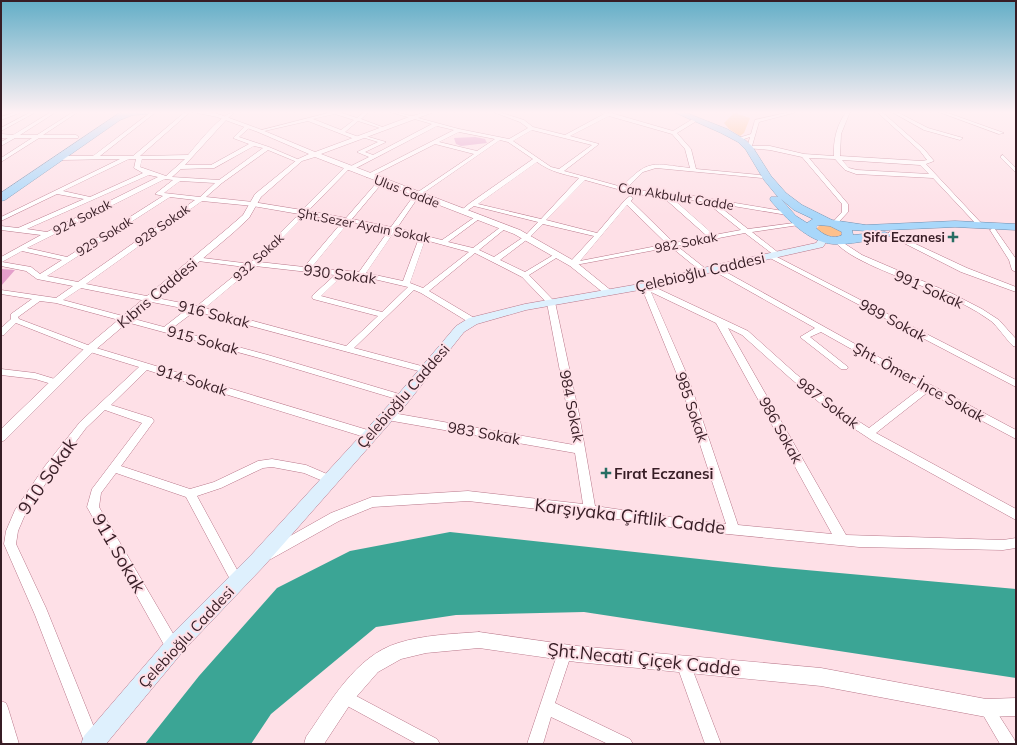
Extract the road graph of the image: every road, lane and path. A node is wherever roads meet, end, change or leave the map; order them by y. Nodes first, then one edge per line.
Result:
1 (21, 147) edge
2 (62, 147) edge
3 (74, 147) edge
4 (109, 147) edge
5 (146, 147) edge
6 (198, 147) edge
7 (248, 147) edge
8 (263, 147) edge
9 (298, 147) edge
10 (334, 147) edge
11 (372, 147) edge
12 (393, 147) edge
13 (425, 147) edge
14 (453, 147) edge
15 (487, 147) edge
16 (519, 147) edge
17 (592, 147) edge
18 (686, 147) edge
19 (737, 147) edge
20 (749, 147) joint
21 (838, 147) edge
22 (918, 147) edge
23 (267, 148) junction
24 (478, 153) junction
25 (315, 154) junction
26 (804, 156) junction
27 (188, 157) junction
28 (373, 157) junction
29 (1003, 157) dead end
30 (60, 158) junction
31 (94, 158) junction
32 (133, 158) junction
33 (837, 158) junction
34 (1, 160) edge
35 (536, 160) junction
36 (299, 161) junction
37 (922, 163) junction
38 (180, 167) junction
39 (348, 169) junction
40 (694, 169) junction
41 (1016, 171) edge
42 (559, 172) junction
43 (148, 173) junction
44 (368, 176) junction
45 (934, 176) junction
46 (166, 177) junction
47 (760, 177) junction
48 (584, 178) junction
49 (180, 179) junction
50 (381, 181) junction
51 (220, 182) junction
52 (624, 189) junction
53 (1, 190) edge
54 (56, 192) junction
55 (635, 192) junction
56 (417, 194) junction
57 (169, 195) junction
58 (664, 195) junction
59 (1, 198) edge
60 (91, 198) junction
61 (202, 198) junction
62 (707, 200) junction
63 (113, 201) junction
64 (627, 201) junction
65 (253, 204) junction
66 (472, 204) junction
67 (462, 212) junction
68 (304, 213) junction
69 (786, 213) junction
70 (477, 218) junction
71 (1, 219) edge
72 (348, 220) junction
73 (542, 221) junction
74 (799, 223) junction
75 (834, 224) junction
76 (980, 225) junction
77 (504, 227) junction
78 (1016, 227) edge
79 (1, 228) edge
80 (392, 229) junction
81 (20, 230) junction
82 (993, 230) junction
83 (745, 231) junction
84 (1016, 232) edge
85 (48, 234) junction
86 (890, 234) junction
87 (598, 235) junction
88 (424, 236) junction
89 (527, 237) junction
90 (712, 237) junction
91 (828, 238) junction
92 (444, 242) junction
93 (672, 245) junction
94 (21, 249) junction
95 (475, 251) junction
96 (558, 254) junction
97 (774, 255) junction
98 (68, 259) junction
99 (198, 259) junction
100 (1, 260) edge
101 (495, 260) junction
102 (1015, 261) edge
103 (1, 264) edge
104 (252, 264) junction
105 (573, 264) junction
106 (306, 269) junction
107 (709, 269) junction
108 (1016, 270) edge
109 (341, 273) junction
110 (361, 274) junction
111 (524, 275) junction
112 (40, 277) junction
113 (80, 285) junction
114 (409, 286) junction
115 (645, 286) junction
116 (1016, 290) edge
117 (424, 291) junction
118 (1, 292) edge
119 (608, 292) junction
120 (39, 298) junction
121 (150, 299) junction
122 (57, 301) junction
123 (551, 302) junction
124 (196, 308) junction
125 (383, 315) junction
126 (125, 319) junction
127 (15, 320) junction
128 (719, 320) junction
129 (473, 321) junction
130 (822, 328) junction
131 (165, 330) junction
132 (1, 334) edge
133 (1016, 344) edge
134 (90, 349) junction
135 (348, 349) junction
136 (146, 366) junction
137 (844, 367) dead end
138 (426, 370) junction
139 (1, 372) edge
140 (55, 382) junction
141 (1016, 384) edge
142 (928, 387) junction
143 (403, 398) junction
144 (103, 406) junction
145 (387, 416) junction
146 (870, 433) junction
147 (2, 435) edge
148 (370, 435) junction
149 (1016, 435) edge
150 (580, 450) junction
151 (115, 468) junction
152 (330, 480) junction
153 (190, 494) junction
154 (590, 510) junction
155 (1016, 515) edge
156 (734, 530) junction
157 (842, 540) junction
158 (1016, 543) edge
159 (258, 560) junction
160 (237, 581) junction
161 (173, 647) junction
162 (565, 652) junction
163 (683, 663) junction
164 (345, 697) junction
165 (547, 707) junction
166 (1016, 707) edge
167 (1, 708) edge
168 (986, 708) junction
169 (92, 743) edge
170 (11, 744) edge
171 (313, 744) edge
172 (432, 744) edge
173 (534, 744) edge
174 (625, 744) edge
175 (713, 744) edge
176 (1009, 744) edge

1 - 34 street
2 - 53 highway
3 - 30 highway
4 - 31 street
5 - 32 street
6 - 27 street, 924 Sokak
7 - 38 street
8 - 23 street
9 - 25 street, Ulus Cadde
10 - 25 street, Kıbrıs Caddesi
11 - 28 street
12 - 28 street, 932 Sokak
13 - 44 street
14 - 24 street
15 - 24 street
16 - 35 street, Can Akbulut Cadde
17 - 42 street
18 - 40 street
19 - 47 highway
20 - 26 street
20 - 75 highway
21 - 33 street
22 - 37 street
23 - 36 street
23 - 51 street, 928 Sokak
24 - 56 street
25 - 36 street, Kıbrıs Caddesi
25 - 39 street, Ulus Cadde
26 - 33 street
26 - 75 street
27 - 32 street
27 - 38 street, 924 Sokak
28 - 39 street, 932 Sokak
29 - 41 street
30 - 31 street
30 - 59 highway
31 - 32 street
32 - 43 street
32 - 54 street
33 - 37 street
33 - 45 street
35 - 42 street, Can Akbulut Cadde
35 - 66 street
36 - 65 street, Kıbrıs Caddesi
37 - 45 street
38 - 46 street, 924 Sokak
39 - 44 street, Ulus Cadde
39 - 68 street, 932 Sokak
40 - 47 street
40 - 52 street
42 - 48 street, Can Akbulut Cadde
43 - 46 street
43 - 60 street
44 - 50 street, Ulus Cadde
45 - 76 street
46 - 49 street
46 - 63 street, 924 Sokak
47 - 69 highway
48 - 52 street, Can Akbulut Cadde
48 - 73 street
49 - 51 street
49 - 57 street, Şht.Sezer Aydın Sokak
50 - 56 street, Ulus Cadde
50 - 72 street
51 - 61 street, 928 Sokak
52 - 55 street, Can Akbulut Cadde
54 - 60 street
54 - 71 street
55 - 58 street, Can Akbulut Cadde
55 - 64 street
56 - 67 street, Ulus Cadde
56 - 80 street
57 - 61 street, Şht.Sezer Aydın Sokak
57 - 98 street, 929 Sokak
58 - 62 street, Can Akbulut Cadde
58 - 90 street
60 - 63 street
60 - 81 street
61 - 65 street, Şht.Sezer Aydın Sokak
61 - 113 street, 928 Sokak
62 - 69 street, Can Akbulut Cadde
62 - 83 street, 989 Sokak
63 - 85 street, 924 Sokak
64 - 87 street
64 - 93 street, Şht. Ömer İnce Sokak
65 - 68 street, Şht.Sezer Aydın Sokak
65 - 99 street, Kıbrıs Caddesi
66 - 67 street
66 - 73 street
67 - 70 street, Ulus Cadde
68 - 72 street, Şht.Sezer Aydın Sokak
68 - 104 street, 932 Sokak
69 - 74 highway
70 - 77 street, Ulus Cadde
70 - 92 street
72 - 80 street, Şht.Sezer Aydın Sokak
72 - 106 street
73 - 87 street
73 - 89 street
74 - 83 street, 982 Sokak
74 - 91 highway
75 - 76 highway
75 - 91 highway
75 - 91 highway
76 - 78 highway
77 - 89 street, Ulus Cadde
77 - 95 street
79 - 81 street
80 - 88 street, Şht.Sezer Aydın Sokak
80 - 110 street
81 - 85 street
82 - 84 highway
82 - 86 highway
82 - 102 street
83 - 90 street, 982 Sokak
83 - 97 street, 989 Sokak
85 - 94 street, 924 Sokak
86 - 91 highway
86 - 116 street
87 - 105 street
88 - 92 street, Şht.Sezer Aydın Sokak
88 - 114 street
89 - 96 street, Ulus Cadde
89 - 101 street
90 - 93 street, 982 Sokak
91 - 97 main road, Çelebioğlu Caddesi
91 - 133 street, 991 Sokak
92 - 95 street, Şht.Sezer Aydın Sokak
93 - 105 street, 982 Sokak
93 - 107 street, Şht. Ömer İnce Sokak
94 - 98 street
94 - 100 street, 924 Sokak
95 - 101 street, Şht.Sezer Aydın Sokak
95 - 117 street
96 - 105 street, Ulus Cadde
96 - 111 street
97 - 107 main road, Çelebioğlu Caddesi
97 - 141 street, 989 Sokak
98 - 112 street, 929 Sokak
99 - 104 street, 930 Sokak
99 - 121 street, Kıbrıs Caddesi
101 - 111 street, Şht.Sezer Aydın Sokak
102 - 108 street
103 - 112 street, 916 Sokak
104 - 106 street, 930 Sokak
104 - 124 street, 932 Sokak
105 - 119 street, Ulus Cadde
106 - 109 street, 930 Sokak
107 - 115 main road, Çelebioğlu Caddesi
107 - 130 street, Şht. Ömer İnce Sokak
109 - 110 street, 930 Sokak
109 - 125 street
110 - 114 street, 930 Sokak
111 - 123 street, Şht.Sezer Aydın Sokak
112 - 113 street, 916 Sokak
113 - 121 street, 916 Sokak
113 - 122 street, 928 Sokak
114 - 117 street, 930 Sokak
114 - 125 street
115 - 119 main road, Çelebioğlu Caddesi
115 - 128 street, 987 Sokak
115 - 156 street, 985 Sokak
117 - 129 street, 930 Sokak
118 - 120 street, 915 Sokak
119 - 123 main road, Çelebioğlu Caddesi
120 - 122 street, 915 Sokak
120 - 127 street
121 - 124 street, 916 Sokak
121 - 126 street, Kıbrıs Caddesi
122 - 126 street, 915 Sokak
123 - 129 main road, Çelebioğlu Caddesi
123 - 150 street, 984 Sokak
124 - 131 street, 932 Sokak
124 - 135 street, 916 Sokak
125 - 135 street
126 - 131 street, 915 Sokak
126 - 134 street, Kıbrıs Caddesi
127 - 132 street
127 - 134 street, 914 Sokak
128 - 146 street, 987 Sokak
128 - 157 street, 986 Sokak
129 - 138 main road, Çelebioğlu Caddesi
130 - 137 street, Şht. Ömer İnce Sokak
130 - 142 street, Şht. Ömer İnce Sokak
131 - 143 street, 915 Sokak
134 - 136 street, 914 Sokak
134 - 140 street, Kıbrıs Caddesi
135 - 138 street, 916 Sokak
136 - 144 street, 910 Sokak
136 - 148 street, 914 Sokak
138 - 143 main road, Çelebioğlu Caddesi
139 - 140 street
140 - 147 street, Kıbrıs Caddesi
142 - 146 street
142 - 149 street, Şht. Ömer İnce Sokak
143 - 145 main road, Çelebioğlu Caddesi
144 - 151 street, 911 Sokak
144 - 169 street, 910 Sokak
145 - 148 main road, Çelebioğlu Caddesi
145 - 150 street, 983 Sokak
146 - 155 street, 987 Sokak
148 - 152 main road, Çelebioğlu Caddesi
150 - 154 street, 984 Sokak
151 - 153 street
151 - 161 street, 911 Sokak
152 - 153 street
152 - 159 main road, Çelebioğlu Caddesi
153 - 160 street
154 - 156 street, Karşıyaka Çiftlik Cadde
154 - 159 street, Karşıyaka Çiftlik Cadde
156 - 157 street, Karşıyaka Çiftlik Cadde
157 - 158 street, Karşıyaka Çiftlik Cadde
159 - 160 main road, Çelebioğlu Caddesi
160 - 161 main road, Çelebioğlu Caddesi
161 - 169 main road, Çelebioğlu Caddesi
162 - 163 street, Şht.Necati Çiçek Cadde
162 - 164 street, Şht.Necati Çiçek Cadde
162 - 165 street
163 - 168 street, Şht.Necati Çiçek Cadde
163 - 175 street
164 - 171 street, Şht.Necati Çiçek Cadde
164 - 172 street
165 - 173 street
165 - 174 street
166 - 168 street, Şht.Necati Çiçek Cadde
167 - 170 street
168 - 176 street

